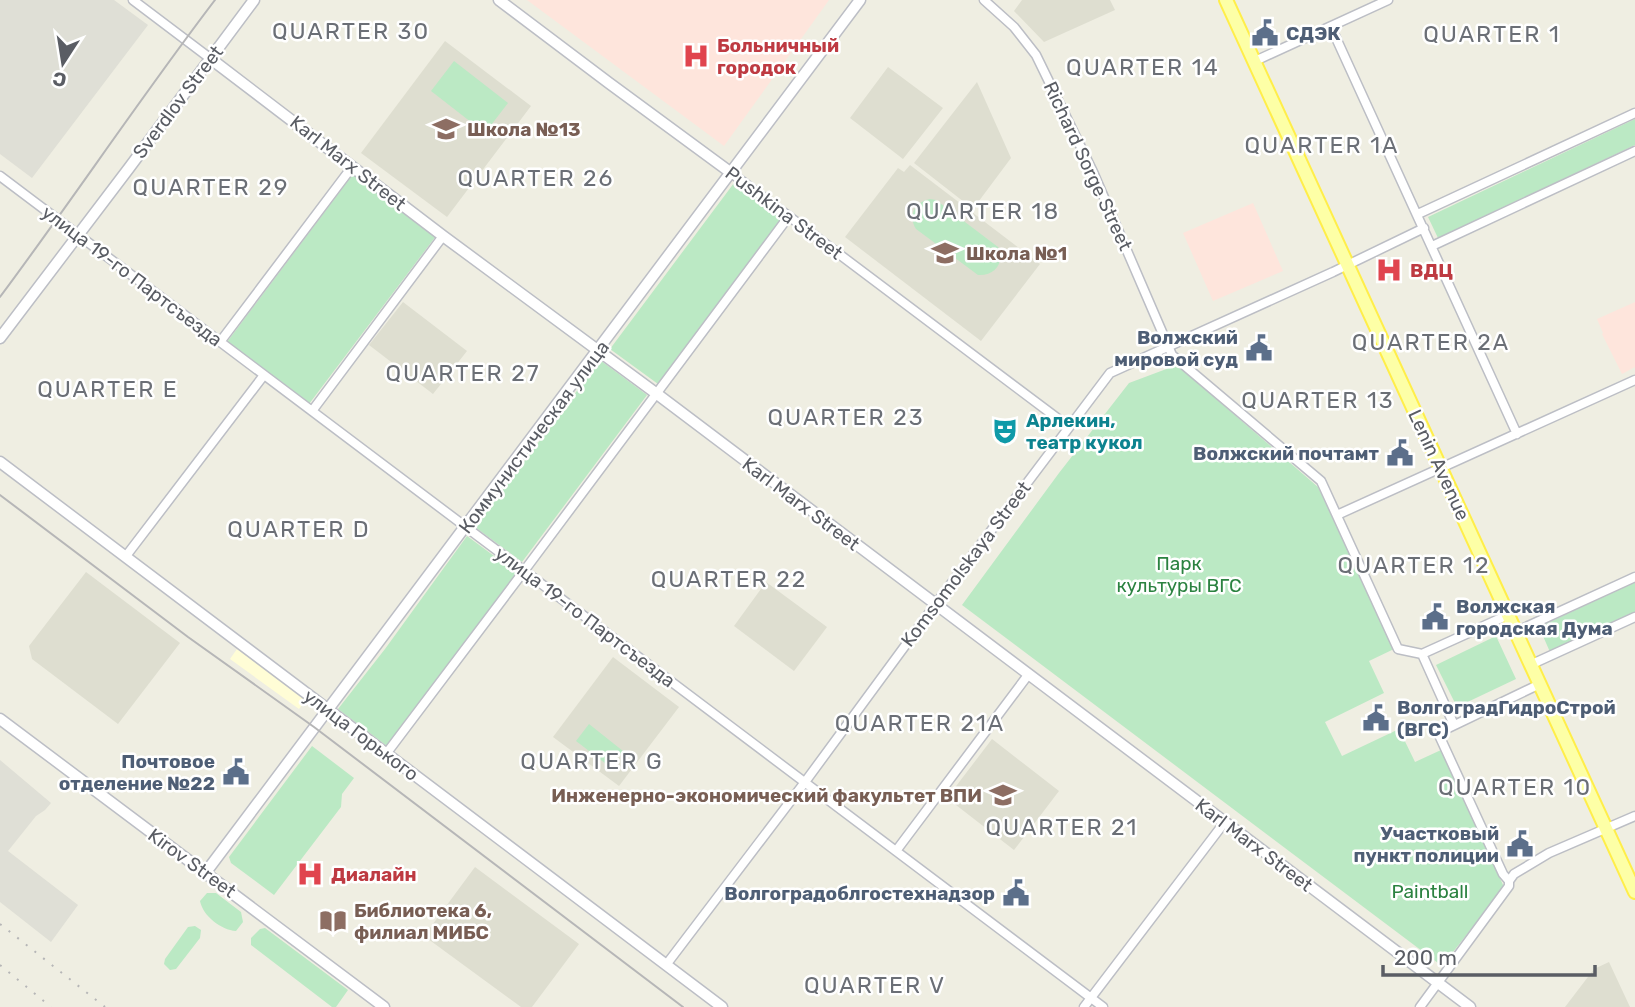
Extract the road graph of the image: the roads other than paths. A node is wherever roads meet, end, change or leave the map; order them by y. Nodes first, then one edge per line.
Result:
1 (133, 0) edge
2 (254, 0) edge
3 (499, 0) edge
4 (860, 0) edge
5 (984, 0) edge
6 (1226, 0) edge
7 (1388, 0) edge
8 (1331, 26) junction
9 (211, 59) junction
10 (1255, 61) junction
11 (1635, 113) edge
12 (1635, 151) edge
13 (352, 167) junction
14 (730, 172) junction
15 (0, 176) edge
16 (1418, 214) junction
17 (789, 216) junction
18 (1424, 228) junction
19 (78, 236) junction
20 (443, 236) junction
21 (1432, 246) junction
22 (1347, 265) junction
23 (0, 338) edge
24 (220, 342) junction
25 (1168, 348) junction
26 (598, 351) junction
27 (264, 375) junction
28 (1635, 380) edge
29 (657, 394) junction
30 (312, 411) junction
31 (1069, 428) junction
32 (1517, 434) junction
33 (0, 462) edge
34 (1442, 468) junction
35 (1337, 514) junction
36 (465, 528) junction
37 (126, 556) junction
38 (524, 571) junction
39 (1635, 577) edge
40 (934, 605) junction
41 (1508, 615) junction
42 (1635, 617) edge
43 (1515, 632) junction
44 (1422, 654) junction
45 (1530, 665) junction
46 (1028, 675) junction
47 (1540, 684) junction
48 (327, 709) junction
49 (0, 719) edge
50 (1454, 725) junction
51 (386, 754) junction
52 (805, 782) junction
53 (1635, 816) edge
54 (1224, 823) junction
55 (1607, 829) junction
56 (896, 851) junction
57 (206, 872) junction
58 (1509, 881) junction
59 (1635, 892) edge
60 (666, 965) junction
61 (1437, 983) junction
62 (1091, 998) junction
63 (384, 1007) edge
64 (722, 1007) edge
65 (1084, 1007) edge
66 (1103, 1007) edge
67 (1419, 1007) edge
68 (1470, 1007) edge

1 - 9 street, Karl Marx Street
2 - 9 street, Sverdlov Street
3 - 14 street, Pushkina Street
4 - 14 street, Коммунистическая улица
5 - 25 street, Richard Sorge Street
6 - 10 main road, Lenin Avenue
7 - 8 street
8 - 10 street
8 - 16 street
9 - 13 street, Karl Marx Street
9 - 19 street, Sverdlov Street
10 - 22 main road, Lenin Avenue
11 - 16 street
12 - 21 street
13 - 20 street, Karl Marx Street
13 - 24 street
14 - 17 street, Pushkina Street
14 - 26 street, Коммунистическая улица
15 - 19 street, улица 19-го Партсъезда
16 - 18 street
17 - 29 street
17 - 31 street, Pushkina Street
18 - 21 street
18 - 22 street, Komsomolskaya Street
19 - 23 street, Sverdlov Street
19 - 24 street, улица 19-го Партсъезда
20 - 26 street, Karl Marx Street
20 - 30 street
21 - 32 street
22 - 25 street, Komsomolskaya Street
22 - 34 main road, Lenin Avenue
24 - 27 street, улица 19-го Партсъезда
25 - 31 street, Komsomolskaya Street
25 - 35 street
26 - 29 street, Karl Marx Street
26 - 36 street, Коммунистическая улица
27 - 30 street, улица 19-го Партсъезда
27 - 37 street
28 - 32 street
29 - 38 street
29 - 40 street, Karl Marx Street
30 - 36 street, улица 19-го Партсъезда
31 - 40 street, Komsomolskaya Street
32 - 34 street
33 - 37 street, улица Горького
34 - 35 street
34 - 41 main road, Lenin Avenue
35 - 44 street
36 - 38 street, улица 19-го Партсъезда
36 - 48 street, Коммунистическая улица
37 - 48 street, улица Горького
38 - 51 street
38 - 52 street, улица 19-го Партсъезда
39 - 43 street
40 - 46 street, Karl Marx Street
40 - 52 street, Komsomolskaya Street
41 - 43 main road, Lenin Avenue
41 - 44 street
42 - 45 street
43 - 45 main road, Lenin Avenue
44 - 50 street
45 - 47 main road, Lenin Avenue
46 - 54 street, Karl Marx Street
46 - 56 street
47 - 50 street
47 - 55 main road, Lenin Avenue
48 - 51 street, улица Горького
48 - 57 street, Коммунистическая улица
49 - 57 street, Kirov Street
50 - 58 street
51 - 60 street, улица Горького
52 - 56 street, улица 19-го Партсъезда
52 - 60 street, Komsomolskaya Street
53 - 55 street
54 - 61 street, Karl Marx Street
54 - 62 street
55 - 58 street
55 - 59 main road, Lenin Avenue
56 - 62 street, улица 19-го Партсъезда
57 - 63 street, Kirov Street
58 - 61 street
60 - 64 street, улица Горького
61 - 67 street
61 - 68 street, Karl Marx Street
62 - 65 street
62 - 66 street, улица 19-го Партсъезда

